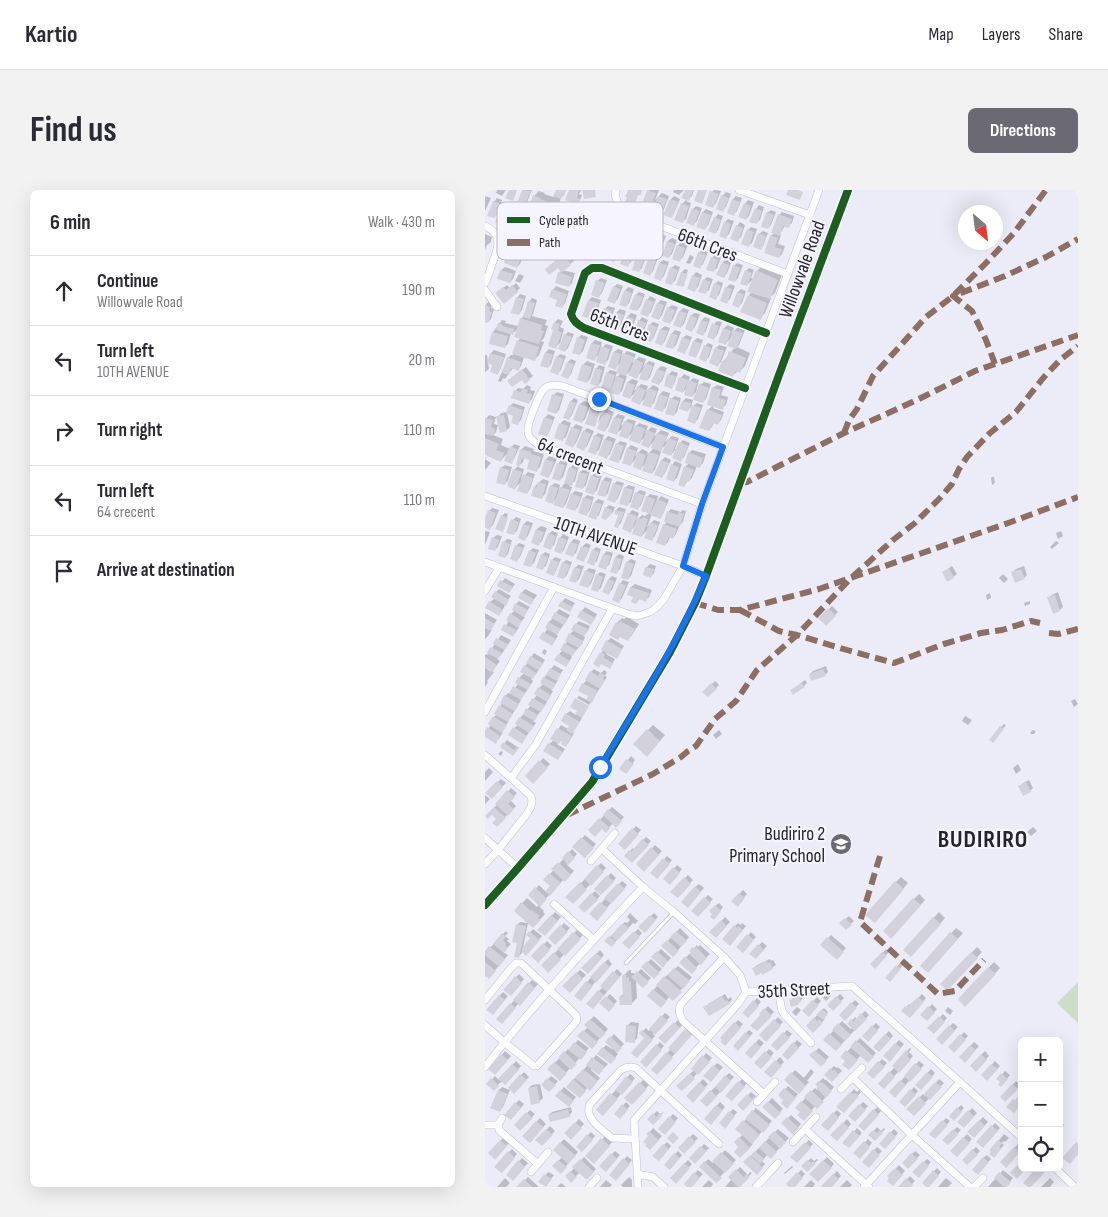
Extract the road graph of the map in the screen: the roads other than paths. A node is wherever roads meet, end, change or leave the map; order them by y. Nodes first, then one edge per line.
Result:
1 (739, 190) edge
2 (819, 190) edge
3 (848, 190) edge
4 (810, 215) junction
5 (485, 226) edge
6 (663, 227) edge
7 (497, 237) edge
8 (497, 250) edge
9 (788, 274) junction
10 (485, 283) edge
11 (485, 290) edge
12 (497, 307) dead end
13 (766, 333) junction
14 (745, 388) junction
15 (723, 447) junction
16 (485, 496) edge
17 (702, 504) junction
18 (485, 562) edge
19 (683, 566) junction
20 (499, 568) junction
21 (706, 576) junction
22 (554, 587) junction
23 (485, 591) edge
24 (612, 609) junction
25 (485, 712) edge
26 (485, 755) edge
27 (511, 778) junction
28 (615, 834) dead end
29 (485, 838) edge
30 (602, 849) junction
31 (498, 850) junction
32 (591, 861) dead end
33 (485, 864) edge
34 (518, 868) junction
35 (643, 887) junction
36 (554, 904) dead end
37 (485, 905) edge
38 (674, 912) junction
39 (593, 939) junction
40 (724, 957) junction
41 (626, 963) dead end
42 (778, 990) junction
43 (547, 992) junction
44 (746, 992) junction
45 (485, 1000) edge
46 (485, 1025) edge
47 (705, 1041) junction
48 (504, 1042) junction
49 (811, 1043) dead end
50 (485, 1067) edge
51 (862, 1068) dead end
52 (852, 1077) junction
53 (775, 1082) dead end
54 (960, 1082) junction
55 (841, 1089) dead end
56 (661, 1090) junction
57 (764, 1094) junction
58 (757, 1102) dead end
59 (816, 1117) dead end
60 (485, 1125) edge
61 (805, 1129) junction
62 (1018, 1134) edge
63 (912, 1135) junction
64 (635, 1139) junction
65 (793, 1142) dead end
66 (719, 1144) dead end
67 (548, 1152) dead end
68 (777, 1163) dead end
69 (538, 1164) junction
70 (531, 1172) dead end
71 (1059, 1172) edge
72 (637, 1174) junction
73 (597, 1178) dead end
74 (983, 1178) dead end
75 (760, 1186) edge
76 (867, 1186) edge
77 (589, 1187) edge
78 (638, 1187) edge
79 (665, 1187) edge
80 (972, 1187) edge
81 (1075, 1187) edge

1 - 4 street
2 - 4 street
3 - 21 street, Willowvale Road
4 - 9 street
5 - 7 street
6 - 9 street, 66th Cres
8 - 10 street
9 - 13 street
11 - 12 street
13 - 14 street
13 - 14 street, 65th Cres
14 - 15 street
15 - 17 street
15 - 17 street, 64 crecent
16 - 19 street, 10TH AVENUE
17 - 19 street
18 - 20 street
19 - 21 street, 10TH AVENUE
19 - 24 street
20 - 22 street
20 - 23 street
21 - 34 street, Willowvale Road
22 - 24 street
22 - 25 street
24 - 27 street
26 - 27 street
27 - 31 street
28 - 30 street
29 - 31 street
30 - 32 street
30 - 35 street
31 - 33 street
31 - 34 street
34 - 37 street, Willowvale Road
35 - 38 street
35 - 39 street
36 - 39 street
38 - 40 street
38 - 41 lane
39 - 43 street
40 - 44 street
40 - 47 street
42 - 44 street, 35th Street
42 - 49 street
42 - 54 street, 35th Street
43 - 45 street
43 - 48 street
43 - 48 street
44 - 47 street, 35th Street
46 - 48 street
47 - 56 street, 35th Street
47 - 57 street
48 - 50 street
51 - 52 street
52 - 55 street
52 - 63 street
53 - 57 street
54 - 62 street, 35th Street
54 - 63 street
56 - 64 street, 35th Street
56 - 64 street
56 - 66 street
57 - 58 street
59 - 61 street
60 - 69 street
61 - 65 street
61 - 76 street
63 - 76 street
63 - 80 street
64 - 72 street, 35th Street
67 - 69 street
68 - 75 street
69 - 70 street
71 - 81 street
72 - 78 street, 35th Street
72 - 79 street
73 - 77 street
74 - 80 street

